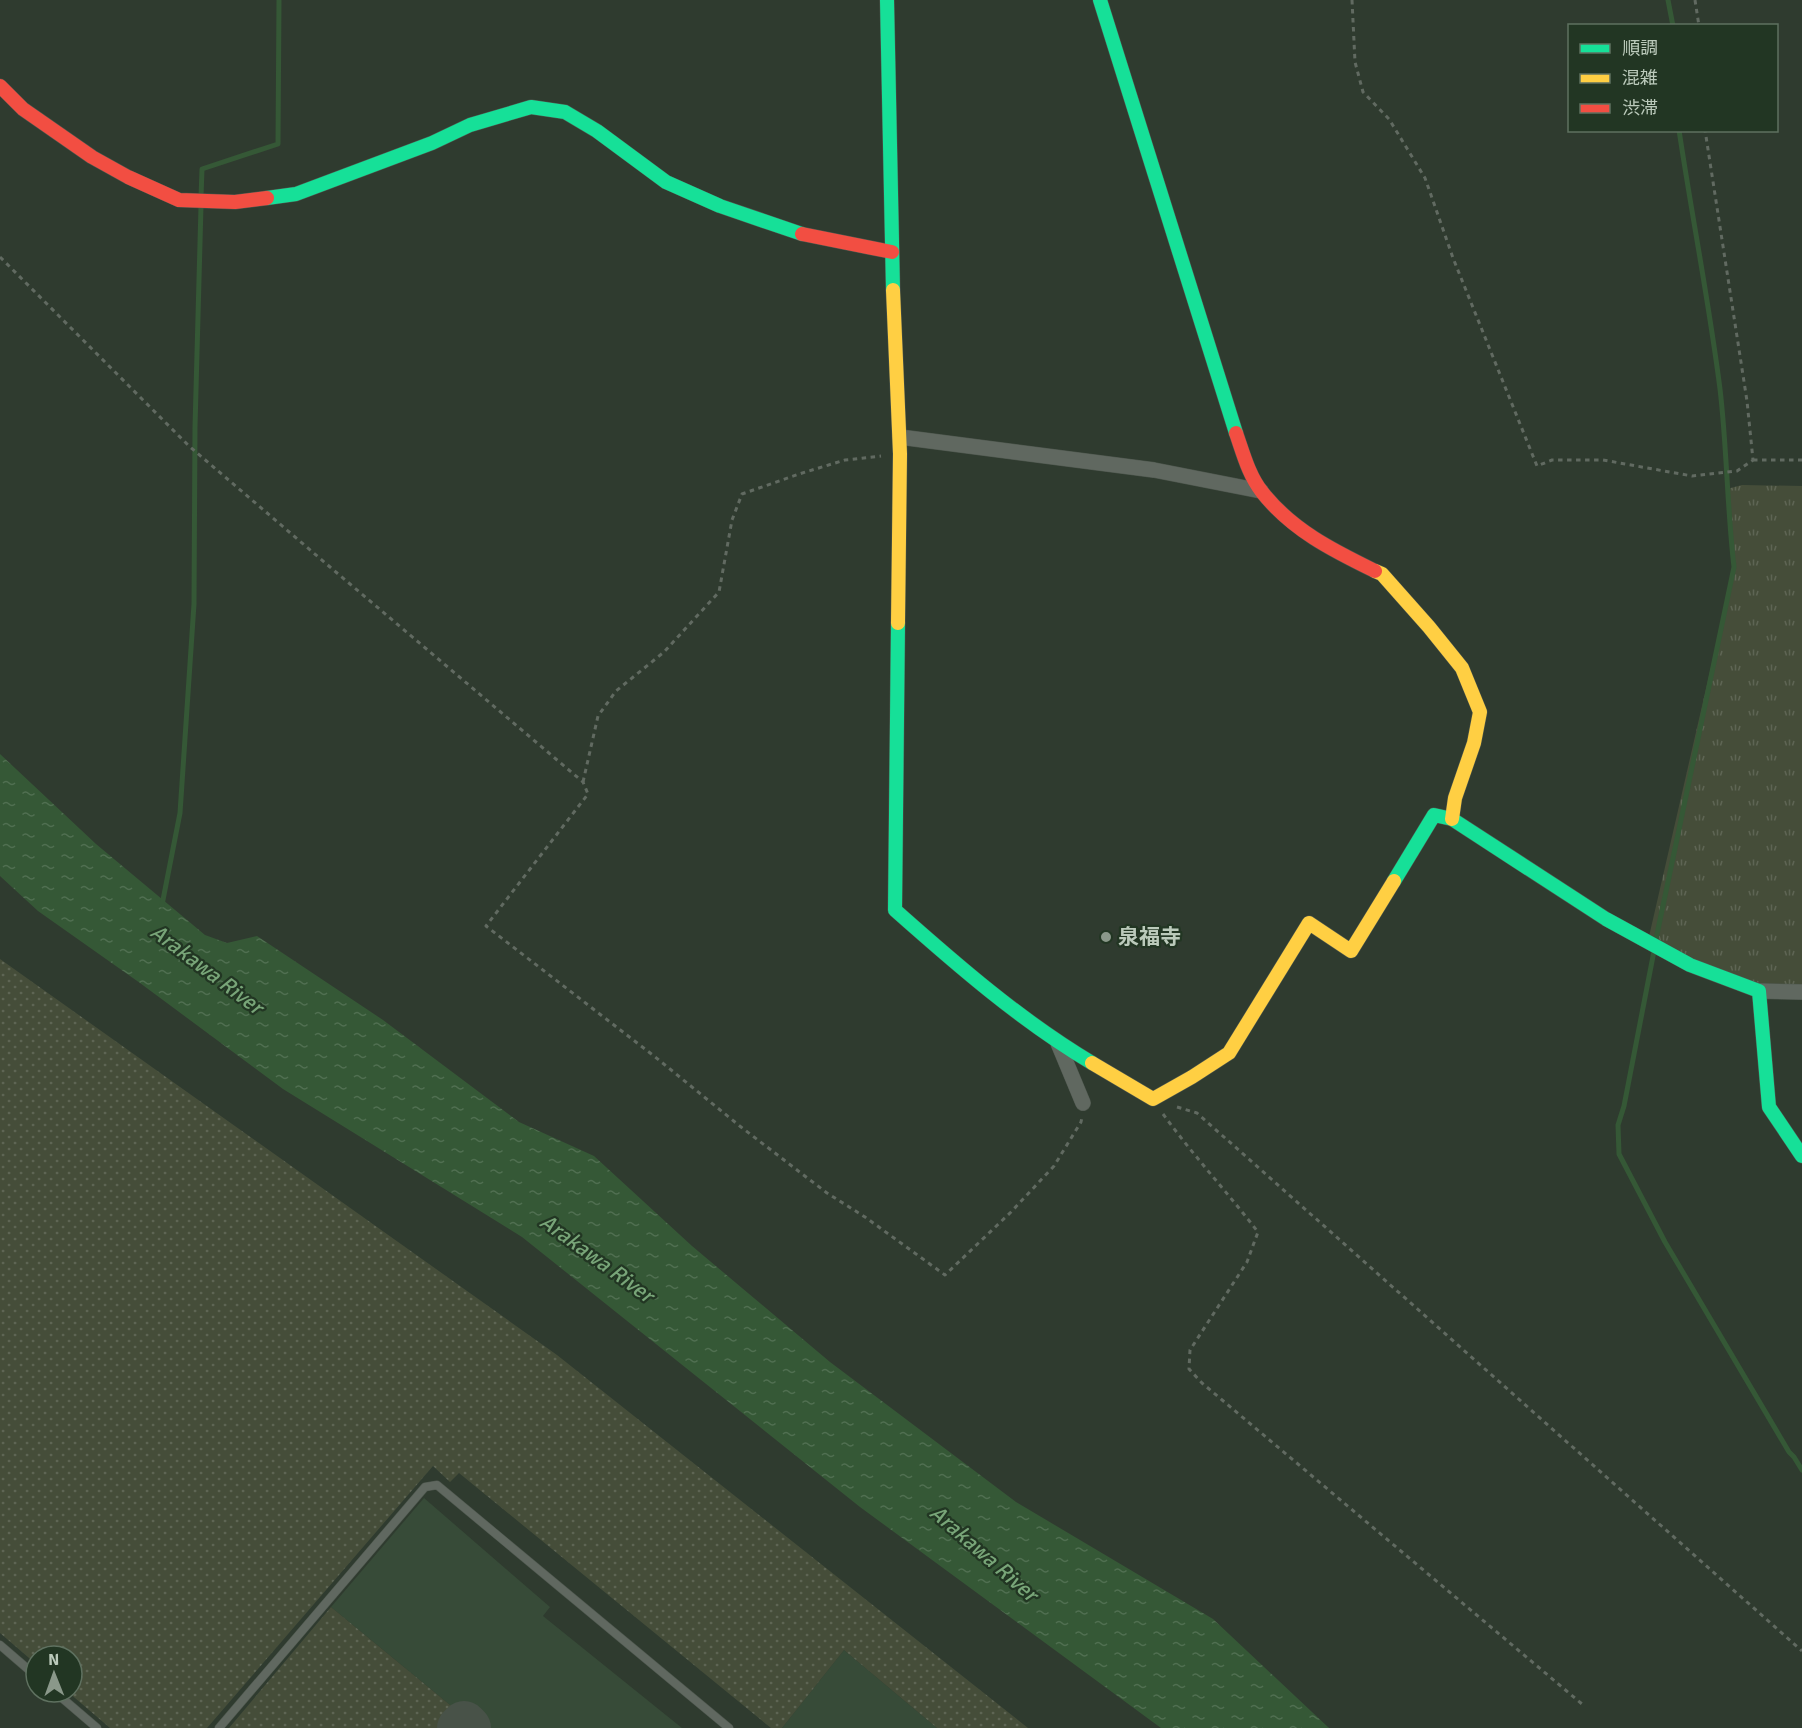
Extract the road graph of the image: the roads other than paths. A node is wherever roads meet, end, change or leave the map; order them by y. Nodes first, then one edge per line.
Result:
1 (887, 0) edge
2 (1100, 0) edge
3 (0, 86) edge
4 (892, 252) junction
5 (900, 437) junction
6 (1261, 491) junction
7 (1452, 819) junction
8 (1759, 991) junction
9 (1802, 992) edge
10 (1058, 1042) junction
11 (1083, 1103) road end
12 (1802, 1156) edge
13 (0, 1645) edge
14 (24, 1666) edge
15 (69, 1704) edge
16 (97, 1728) edge
17 (219, 1728) edge
18 (729, 1728) edge

1 - 4 street
2 - 6 street
3 - 4 street
4 - 5 street
5 - 6 street
5 - 10 street
6 - 7 street
7 - 8 street
7 - 10 street
8 - 9 street
8 - 12 street
10 - 11 street
13 - 14 lane
15 - 16 lane
17 - 18 lane

